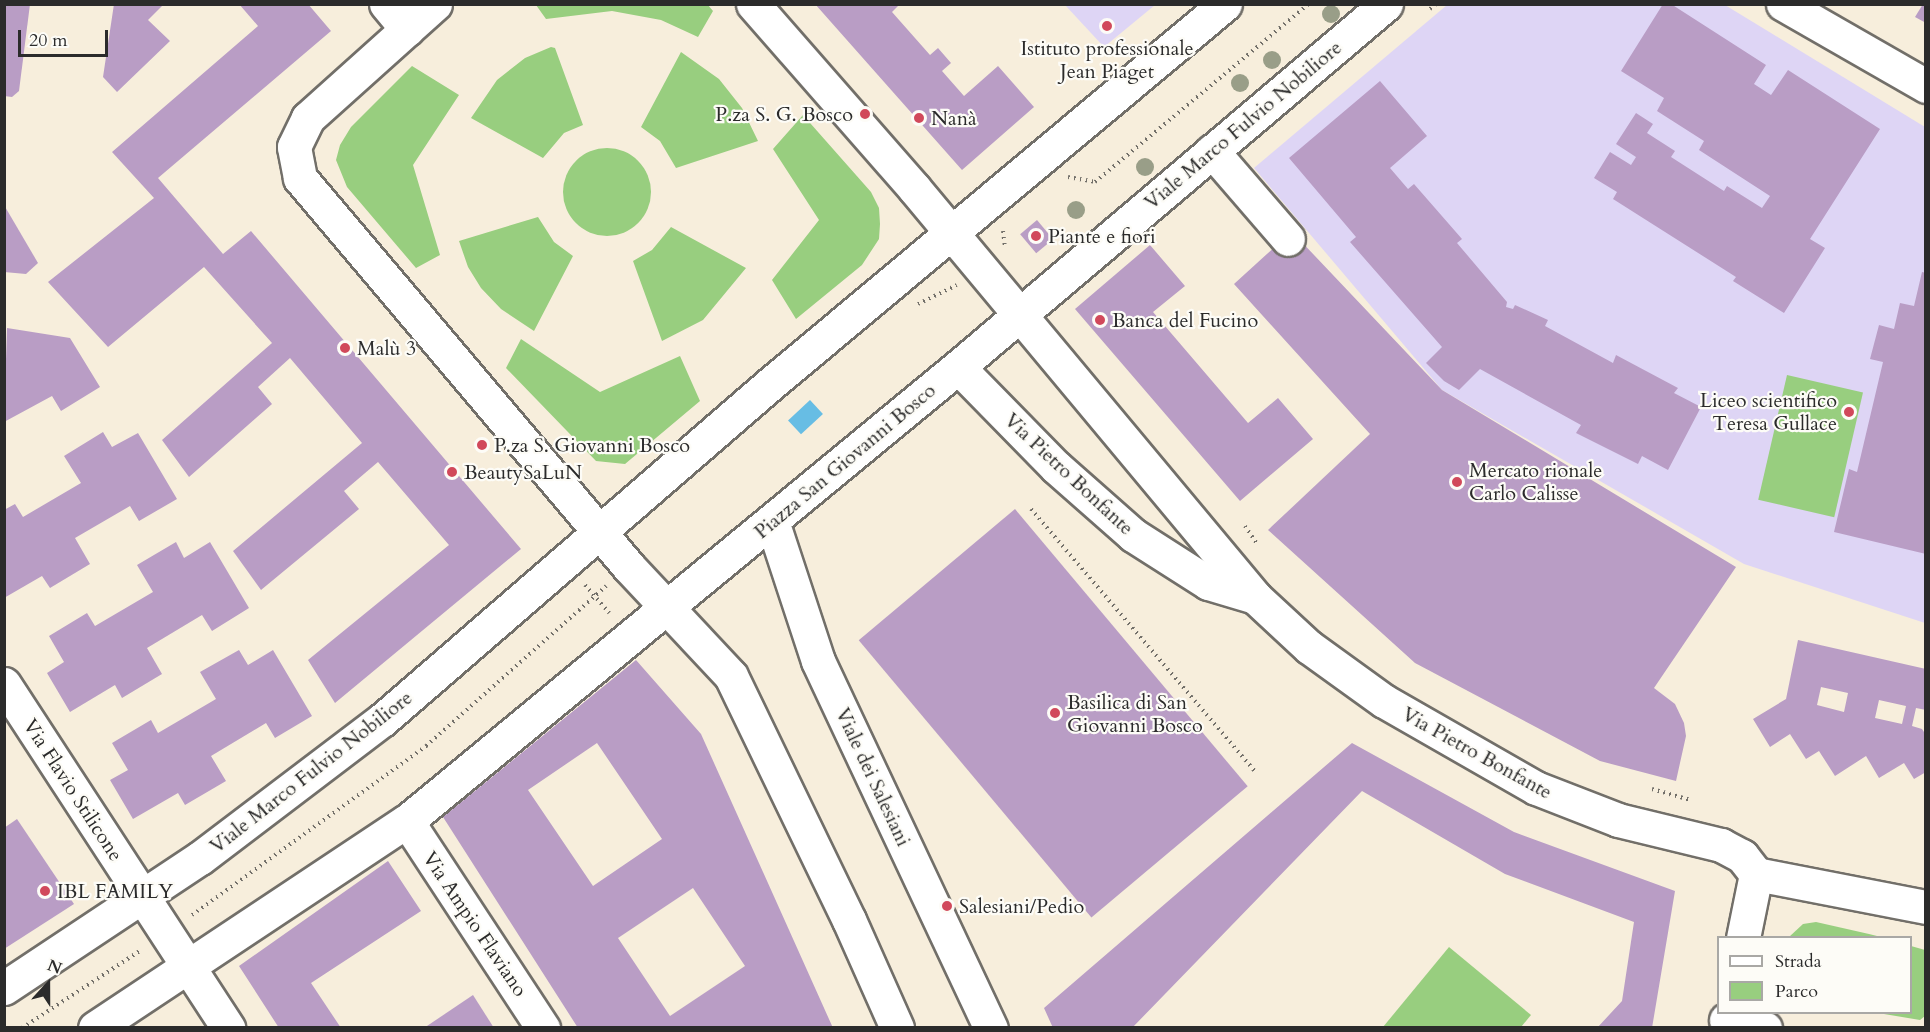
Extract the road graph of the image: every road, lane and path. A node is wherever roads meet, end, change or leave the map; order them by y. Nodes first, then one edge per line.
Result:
1 (435, 4) edge
2 (753, 4) edge
3 (1225, 4) edge
4 (1309, 4) edge
5 (1386, 4) edge
6 (1436, 4) edge
7 (1783, 4) edge
8 (1430, 9) dead end
9 (396, 16) edge
10 (1926, 86) edge
11 (1212, 151) junction
12 (1065, 176) dead end
13 (1002, 221) dead end
14 (950, 232) junction
15 (1288, 239) dead end
16 (981, 268) junction
17 (1018, 315) junction
18 (958, 367) junction
19 (1031, 509) dead end
20 (772, 521) junction
21 (1245, 526) dead end
22 (598, 530) junction
23 (1257, 544) dead end
24 (581, 579) dead end
25 (602, 590) dead end
26 (595, 596) junction
27 (1255, 597) junction
28 (667, 607) junction
29 (611, 616) dead end
30 (4, 684) edge
31 (1255, 771) dead end
32 (1652, 789) dead end
33 (1690, 800) dead end
34 (407, 821) junction
35 (1756, 874) junction
36 (142, 896) junction
37 (1926, 907) edge
38 (167, 933) junction
39 (1743, 936) edge
40 (188, 966) junction
41 (4, 988) edge
42 (1725, 1020) edge
43 (22, 1028) edge
44 (95, 1028) edge
45 (228, 1028) edge
46 (543, 1028) edge
47 (897, 1028) edge
48 (991, 1028) edge
49 (1765, 1028) edge

1 - 9 street
2 - 14 street
3 - 14 street
4 - 12 path
5 - 11 street, Viale Marco Fulvio Nobiliore
6 - 8 path
7 - 10 street
9 - 22 street
11 - 15 street
11 - 17 street, Viale Marco Fulvio Nobiliore
13 - 16 path
14 - 16 street
14 - 22 street
16 - 17 street
17 - 18 street, Piazza San Giovanni Bosco
17 - 27 street, Via Pietro Bonfante
18 - 20 street, Piazza San Giovanni Bosco
18 - 27 street, Via Pietro Bonfante
19 - 31 path
20 - 28 street, Piazza San Giovanni Bosco
20 - 48 street, Viale dei Salesiani
21 - 23 path
22 - 28 street
22 - 36 street, Viale Marco Fulvio Nobiliore
24 - 26 path
25 - 26 path
26 - 29 path
26 - 38 path
27 - 35 street, Via Pietro Bonfante
28 - 34 street
28 - 47 street
30 - 36 street, Via Flavio Stilicone
32 - 33 path
34 - 40 street
34 - 46 street, Via Ampio Flaviano
35 - 37 street
35 - 39 street
36 - 38 street, Via Flavio Stilicone
36 - 41 street, Viale Marco Fulvio Nobiliore
38 - 40 street, Via Flavio Stilicone
38 - 43 path
40 - 44 street
40 - 45 street, Via Flavio Stilicone
42 - 49 street

